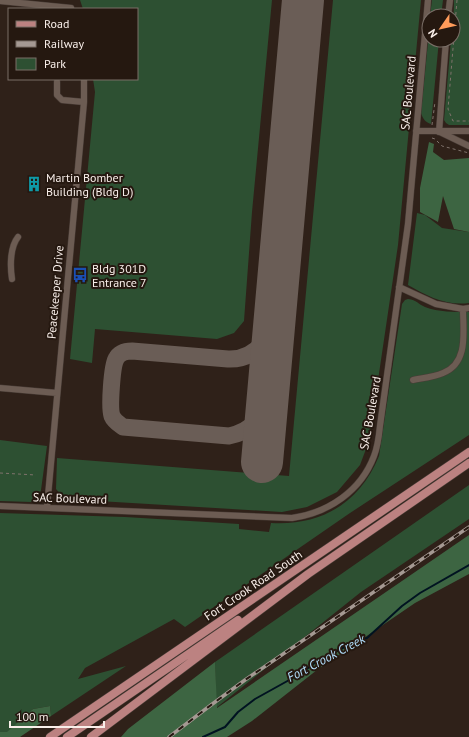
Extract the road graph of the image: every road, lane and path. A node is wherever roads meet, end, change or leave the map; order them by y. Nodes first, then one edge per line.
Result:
1 (68, 0) edge
2 (428, 0) edge
3 (457, 0) edge
4 (0, 1) edge
5 (71, 8) edge
6 (445, 48) edge
7 (84, 80) edge
8 (58, 82) dead end
9 (84, 102) junction
10 (469, 121) edge
11 (416, 131) junction
12 (469, 131) edge
13 (439, 132) junction
14 (432, 139) dead end
15 (469, 146) edge
16 (469, 153) edge
17 (18, 236) dead end
18 (12, 279) dead end
19 (399, 286) junction
20 (466, 309) edge
21 (413, 380) dead end
22 (0, 388) edge
23 (57, 393) junction
24 (469, 452) edge
25 (469, 463) edge
26 (0, 473) edge
27 (36, 474) dead end
28 (0, 506) edge
29 (47, 508) junction
30 (308, 574) junction
31 (50, 737) edge
32 (67, 737) edge
33 (91, 737) edge

1 - 5 street
2 - 11 street, SAC Boulevard
3 - 10 path
4 - 5 street
6 - 13 street
7 - 9 street, Peacekeeper Drive
8 - 9 street
9 - 23 street, Peacekeeper Drive
11 - 13 street
11 - 19 street, SAC Boulevard
12 - 13 street
13 - 15 street
14 - 16 path
17 - 18 street
19 - 20 street
19 - 29 street, SAC Boulevard
20 - 21 street
22 - 23 street
23 - 29 street, Peacekeeper Drive
24 - 31 main road, Fort Crook Road South
25 - 30 main road, Fort Crook Road South
26 - 27 path
28 - 29 street, SAC Boulevard
30 - 32 main road
30 - 33 main road, Fort Crook Road South

